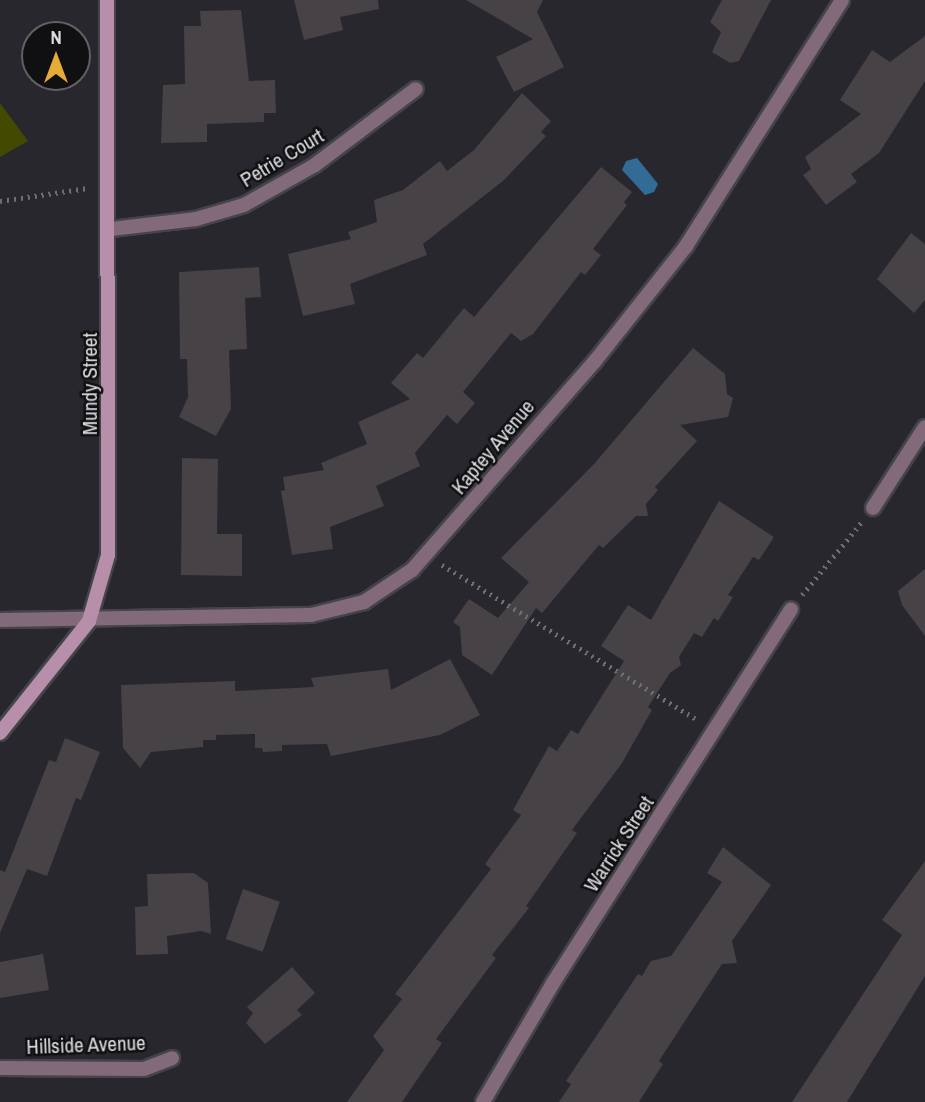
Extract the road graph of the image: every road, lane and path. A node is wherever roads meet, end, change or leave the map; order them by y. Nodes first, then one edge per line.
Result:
1 (107, 0) edge
2 (842, 0) edge
3 (416, 89) dead end
4 (88, 188) dead end
5 (0, 201) edge
6 (111, 229) junction
7 (925, 427) edge
8 (873, 508) joint
9 (428, 555) junction
10 (791, 609) joint
11 (0, 620) edge
12 (89, 621) junction
13 (717, 730) junction
14 (0, 733) edge
15 (172, 1058) dead end
16 (0, 1068) edge
17 (483, 1102) edge

1 - 6 street, Mundy Street
2 - 9 street, Kaptey Avenue
3 - 6 street, Petrie Court
4 - 5 path
6 - 12 street, Mundy Street
7 - 8 street
8 - 10 path
9 - 12 street, Kaptey Avenue
9 - 13 path
10 - 13 street, Warrick Street
11 - 12 street, Kaptey Avenue
12 - 14 street, Mundy Street
13 - 17 street, Warrick Street
15 - 16 street, Hillside Avenue

